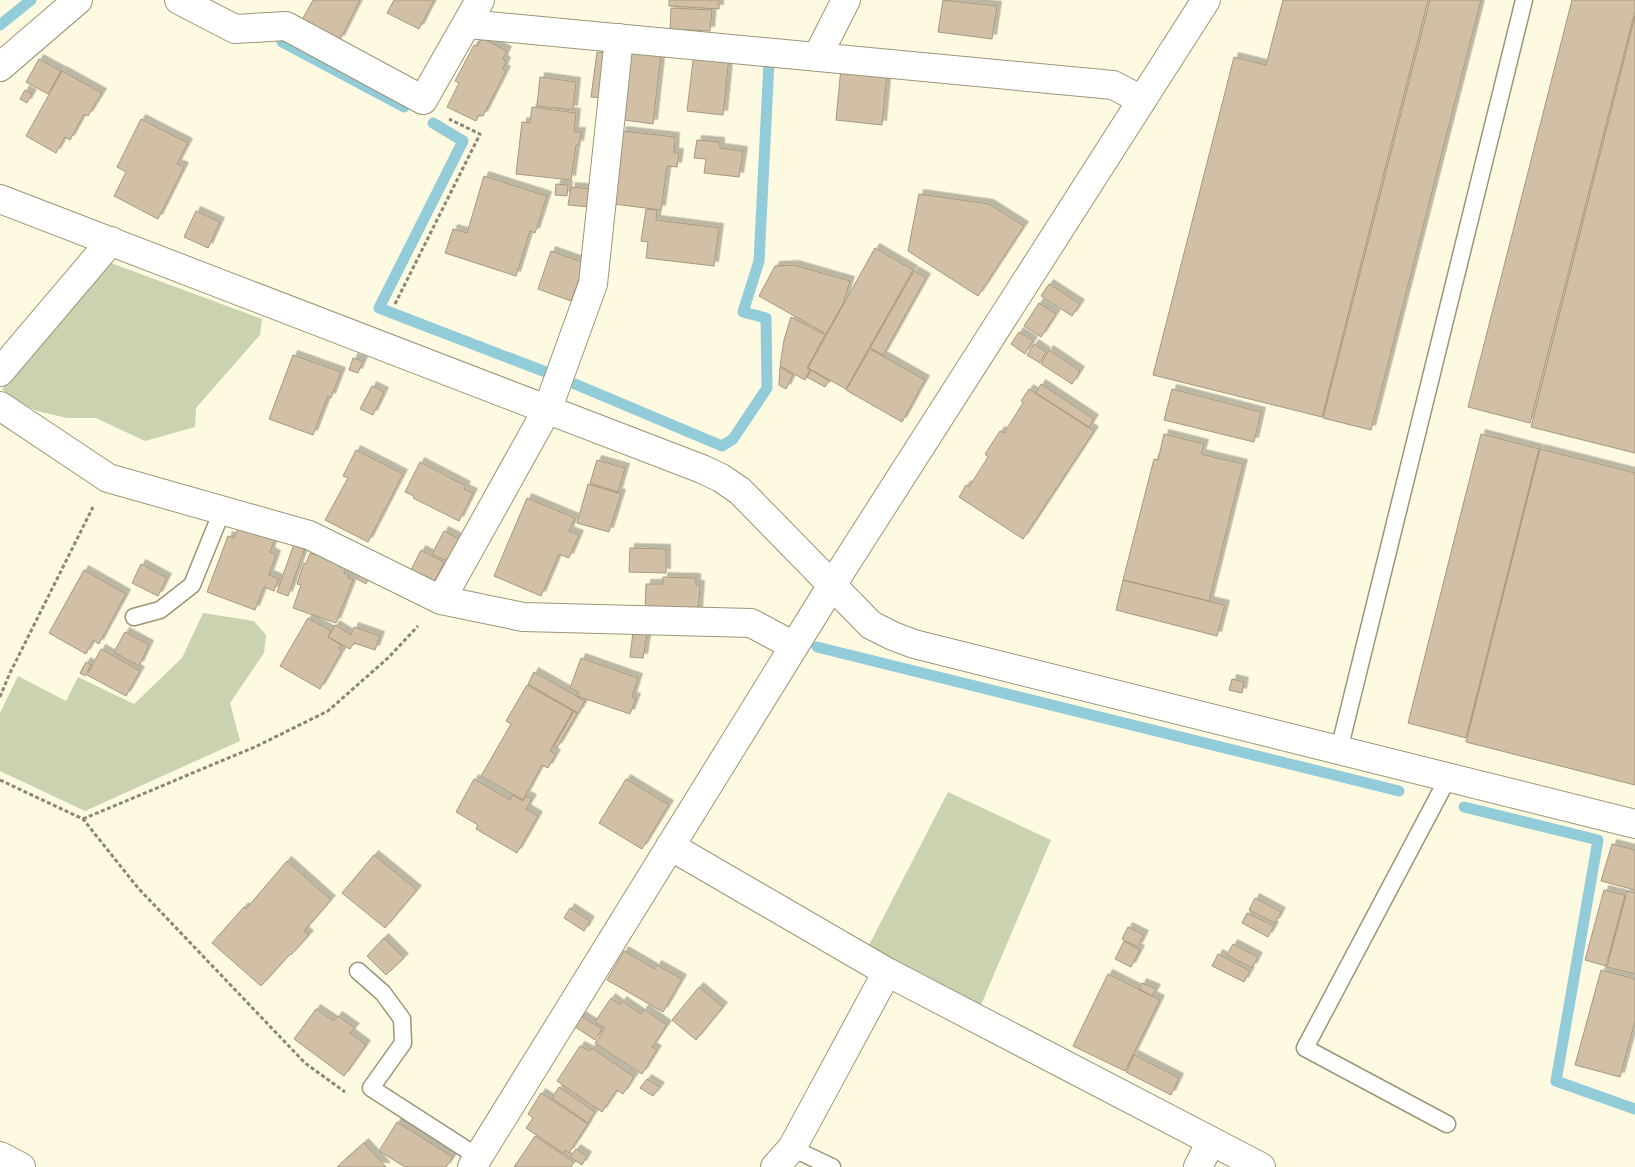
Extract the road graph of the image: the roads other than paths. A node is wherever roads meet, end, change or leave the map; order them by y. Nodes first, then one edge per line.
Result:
1 (78, 0) edge
2 (180, 0) edge
3 (846, 0) edge
4 (1206, 0) edge
5 (1524, 0) edge
6 (474, 12) edge
7 (619, 38) junction
8 (817, 57) junction
9 (0, 67) edge
10 (1142, 100) junction
11 (0, 199) edge
12 (111, 242) junction
13 (0, 372) edge
14 (0, 406) edge
15 (548, 408) junction
16 (222, 511) junction
17 (832, 585) junction
18 (441, 600) junction
19 (134, 617) dead end
20 (794, 646) junction
21 (1340, 750) junction
22 (1448, 778) junction
23 (1635, 824) edge
24 (670, 846) junction
25 (358, 971) dead end
26 (887, 972) junction
27 (1447, 1124) dead end
28 (1211, 1141) junction
29 (0, 1156) edge
30 (783, 1158) edge
31 (475, 1162) edge
32 (22, 1167) edge
33 (832, 1167) edge
34 (1198, 1167) edge
35 (1261, 1167) edge

1 - 9 street
2 - 6 street
3 - 8 street
4 - 10 street
5 - 21 lane
6 - 7 street
7 - 8 street
7 - 15 street
8 - 10 street
10 - 17 street
11 - 12 street
12 - 13 street
12 - 15 street
14 - 16 street
15 - 17 street
15 - 18 street
16 - 18 street
16 - 19 lane
17 - 20 street
17 - 21 street
18 - 20 street
20 - 24 street
21 - 22 street
22 - 23 street
22 - 27 lane
24 - 26 street
24 - 31 street
25 - 31 lane
26 - 28 street
26 - 30 street
28 - 34 street
28 - 35 street
29 - 32 street
30 - 33 lane

